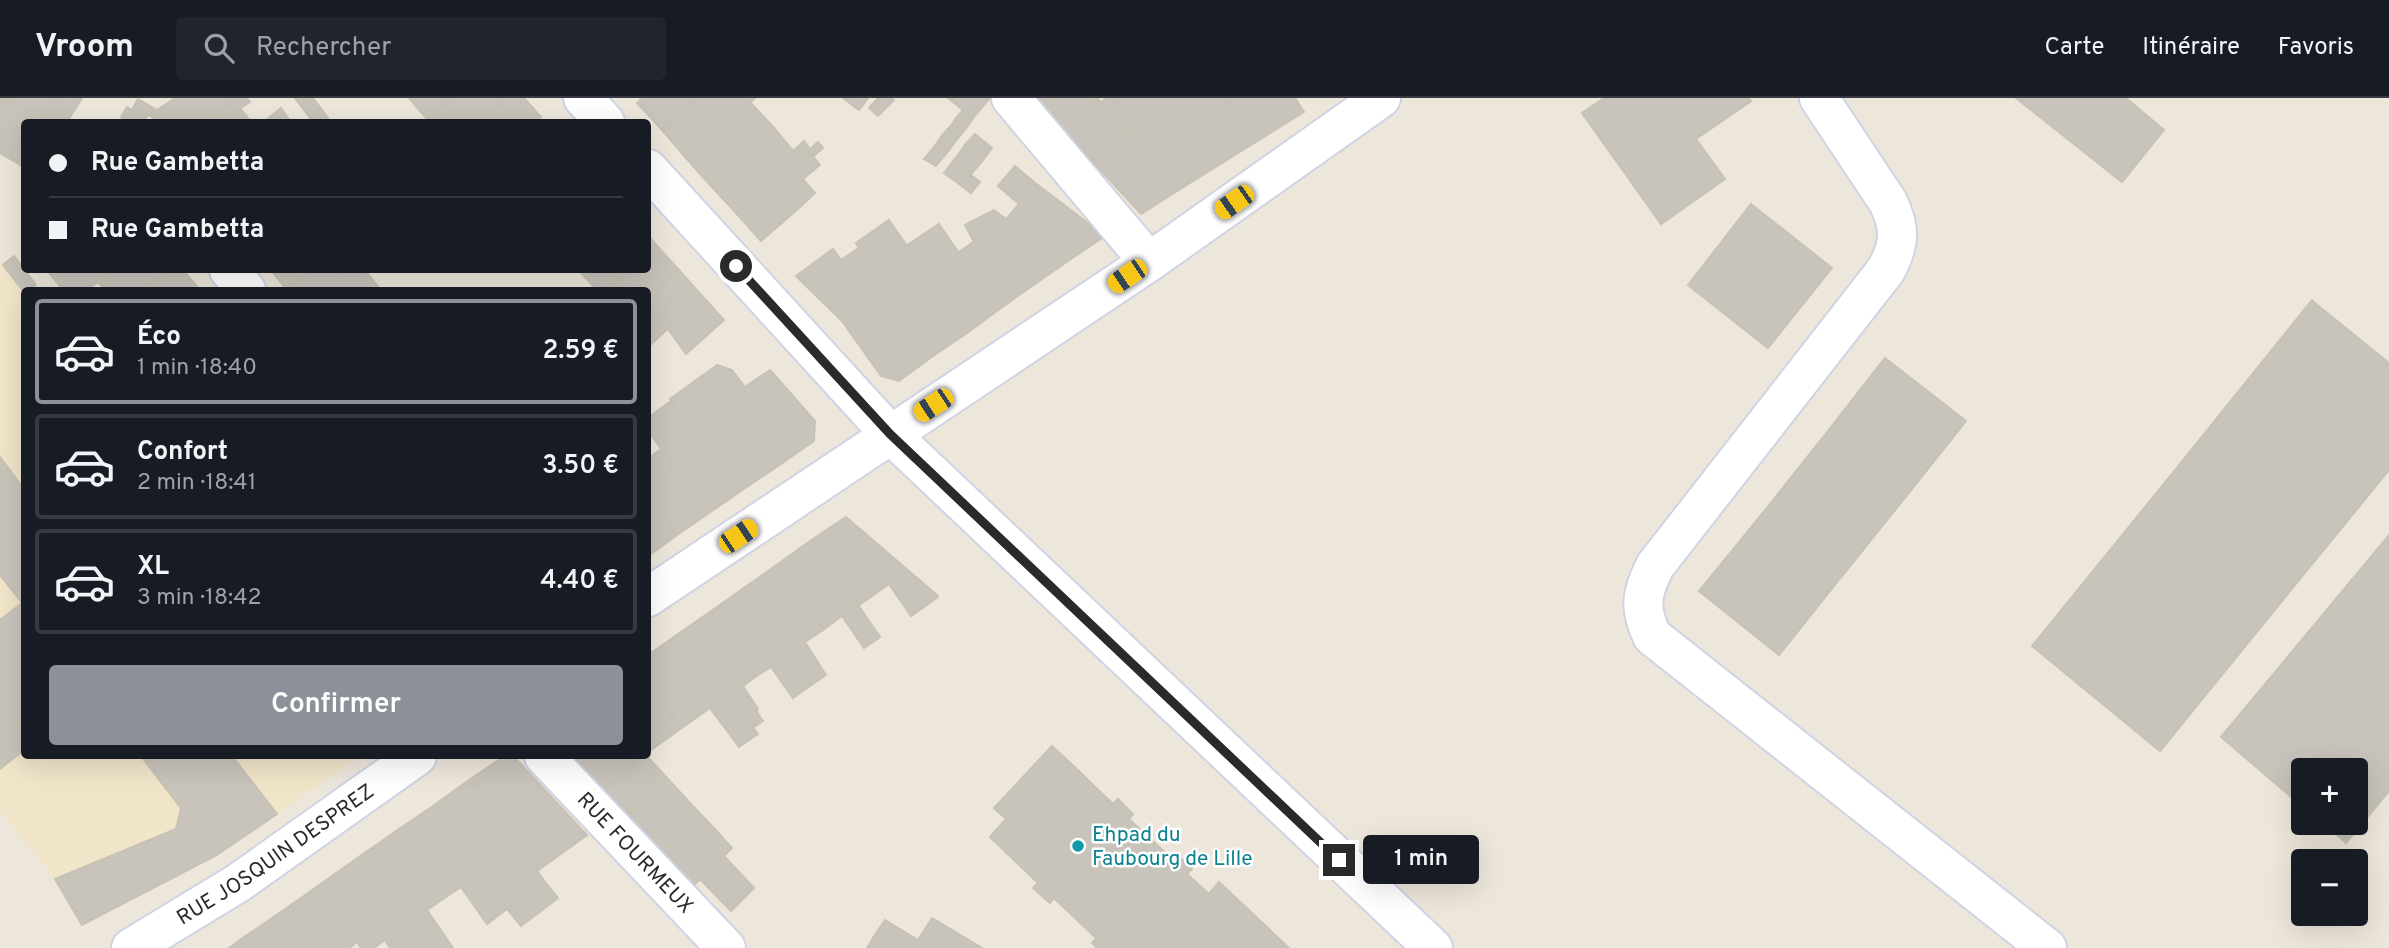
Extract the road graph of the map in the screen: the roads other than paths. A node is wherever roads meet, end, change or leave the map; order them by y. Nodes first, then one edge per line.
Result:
1 (583, 98) edge
2 (1010, 98) edge
3 (1381, 98) edge
4 (1819, 98) edge
5 (602, 119) edge
6 (651, 172) edge
7 (1149, 262) junction
8 (232, 273) edge
9 (243, 287) edge
10 (890, 434) junction
11 (651, 595) edge
12 (413, 759) edge
13 (547, 759) edge
14 (131, 948) edge
15 (726, 948) edge
16 (1433, 948) edge
17 (2047, 948) edge

1 - 5 street
2 - 7 street
3 - 7 street
4 - 17 street
6 - 10 street
7 - 10 street
8 - 9 street
10 - 11 street
10 - 16 street
12 - 14 street, RUE JOSQUIN DESPREZ
13 - 15 street, RUE FOURMEUX

